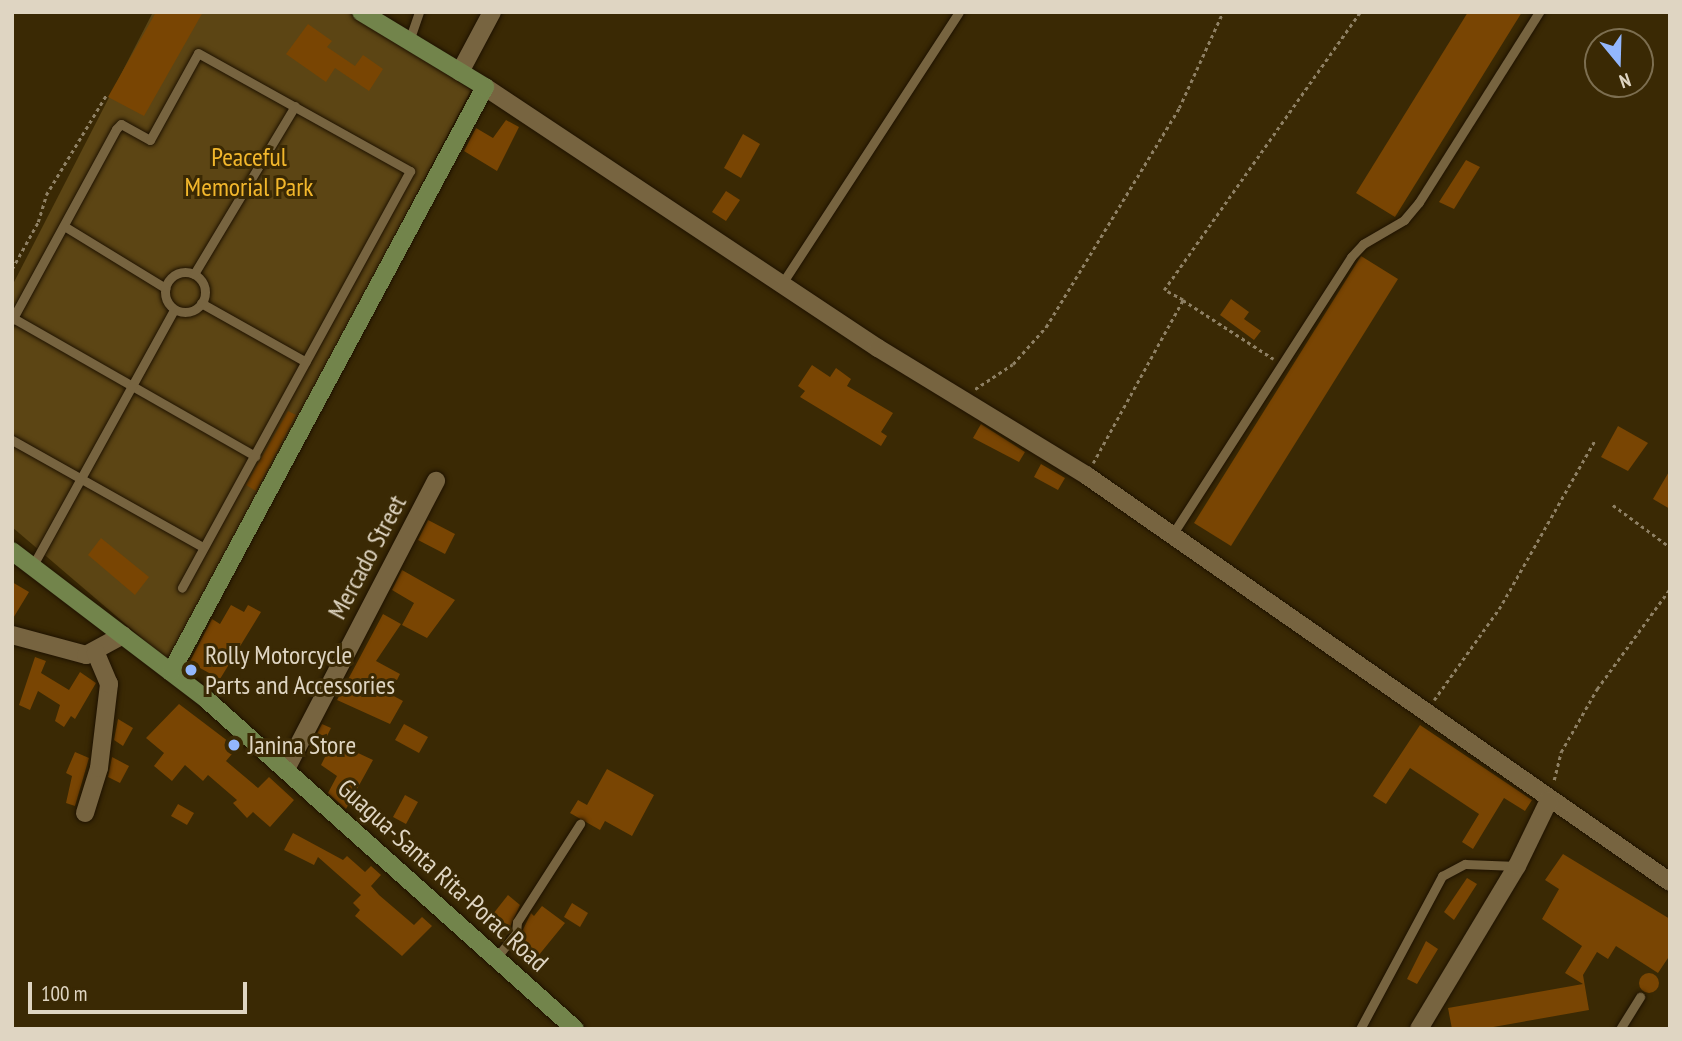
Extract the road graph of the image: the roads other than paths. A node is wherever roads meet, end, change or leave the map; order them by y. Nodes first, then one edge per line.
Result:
1 (361, 12) edge
2 (419, 12) edge
3 (492, 12) edge
4 (959, 12) edge
5 (1539, 12) edge
6 (408, 43) junction
7 (460, 72) junction
8 (485, 87) junction
9 (295, 106) junction
10 (64, 226) junction
11 (194, 274) junction
12 (783, 282) junction
13 (165, 288) junction
14 (201, 303) junction
15 (174, 310) junction
16 (13, 319) edge
17 (306, 362) junction
18 (131, 388) junction
19 (12, 440) edge
20 (255, 456) junction
21 (80, 481) junction
22 (436, 481) dead end
23 (1172, 535) junction
24 (203, 547) junction
25 (12, 551) edge
26 (32, 566) junction
27 (182, 588) dead end
28 (123, 635) junction
29 (15, 640) edge
30 (96, 653) junction
31 (171, 672) junction
32 (286, 769) junction
33 (1549, 800) junction
34 (85, 813) dead end
35 (580, 824) dead end
36 (1517, 866) junction
37 (1670, 882) edge
38 (496, 958) junction
39 (1640, 997) dead end
40 (575, 1029) edge
41 (1360, 1029) edge
42 (1419, 1029) edge
43 (1620, 1029) edge

1 - 6 street
2 - 6 lane
3 - 7 street
4 - 12 lane
5 - 23 lane
6 - 7 street
7 - 8 street
8 - 12 street
8 - 31 street
9 - 10 lane
9 - 11 lane
9 - 17 lane
10 - 13 lane
10 - 16 lane
11 - 13 lane
11 - 14 lane
12 - 23 street
13 - 15 lane
14 - 15 lane
14 - 17 lane
15 - 18 lane
16 - 18 lane
17 - 20 lane
18 - 20 lane
18 - 21 lane
19 - 21 lane
20 - 24 lane
21 - 24 lane
21 - 26 lane
22 - 32 street, Mercado Street
23 - 33 street
24 - 27 lane
25 - 26 street, Guagua-Santa Rita-Porac Road
26 - 28 street, Guagua-Santa Rita-Porac Road
28 - 30 street
28 - 31 street, Guagua-Santa Rita-Porac Road
29 - 30 street
30 - 34 street
31 - 32 street, Guagua-Santa Rita-Porac Road
32 - 38 street, Guagua-Santa Rita-Porac Road
33 - 36 street
33 - 37 street
35 - 38 lane
36 - 41 lane
36 - 42 street
38 - 40 street, Guagua-Santa Rita-Porac Road
39 - 43 lane

